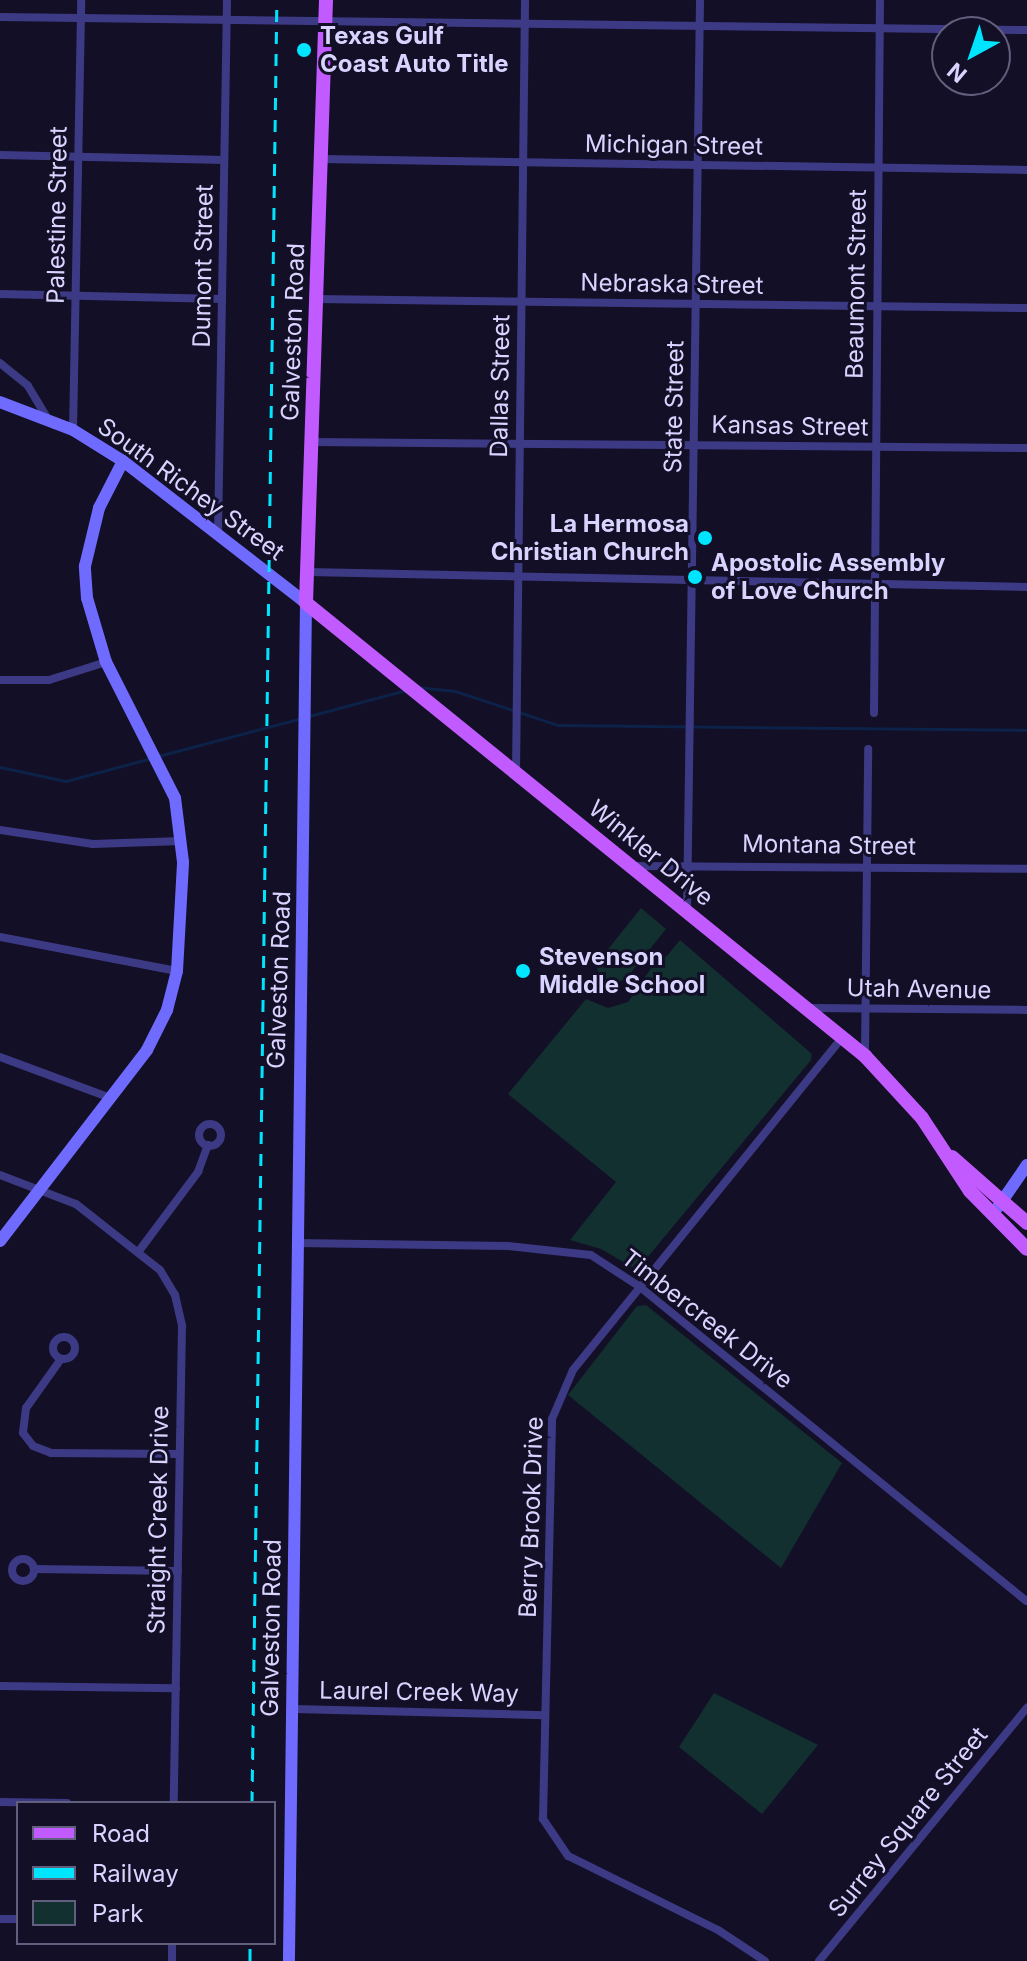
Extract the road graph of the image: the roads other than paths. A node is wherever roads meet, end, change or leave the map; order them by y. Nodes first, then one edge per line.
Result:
1 (81, 0) edge
2 (227, 0) edge
3 (326, 0) edge
4 (525, 0) edge
5 (700, 0) edge
6 (880, 0) edge
7 (0, 17) edge
8 (80, 18) junction
9 (226, 20) junction
10 (325, 21) junction
11 (525, 23) junction
12 (699, 25) junction
13 (879, 27) junction
14 (1027, 30) edge
15 (0, 155) edge
16 (78, 157) junction
17 (321, 159) junction
18 (224, 160) junction
19 (523, 162) junction
20 (697, 165) junction
21 (877, 169) junction
22 (1027, 170) edge
23 (0, 294) edge
24 (76, 296) junction
25 (222, 299) junction
26 (316, 299) junction
27 (521, 302) junction
28 (696, 304) junction
29 (875, 306) junction
30 (1027, 308) edge
31 (0, 363) edge
32 (0, 402) edge
33 (48, 420) junction
34 (73, 430) junction
35 (312, 442) junction
36 (520, 444) junction
37 (694, 445) junction
38 (874, 447) junction
39 (1027, 448) edge
40 (123, 461) junction
41 (218, 533) junction
42 (308, 572) junction
43 (518, 576) junction
44 (692, 580) junction
45 (872, 584) junction
46 (1027, 587) edge
47 (306, 603) junction
48 (106, 662) junction
49 (0, 680) edge
50 (874, 713) dead end
51 (868, 749) dead end
52 (516, 772) junction
53 (0, 830) edge
54 (182, 841) junction
55 (688, 863) junction
56 (631, 866) junction
57 (868, 866) junction
58 (1027, 869) edge
59 (687, 910) junction
60 (0, 937) edge
61 (177, 971) junction
62 (865, 1007) junction
63 (810, 1008) junction
64 (1027, 1010) edge
65 (843, 1036) junction
66 (865, 1056) junction
67 (0, 1057) edge
68 (111, 1098) junction
69 (208, 1145) dead end
70 (949, 1155) junction
71 (1027, 1165) edge
72 (0, 1175) edge
73 (41, 1190) junction
74 (1002, 1203) junction
75 (991, 1216) junction
76 (1027, 1223) edge
77 (0, 1241) edge
78 (296, 1243) junction
79 (1027, 1249) edge
80 (139, 1251) junction
81 (640, 1287) junction
82 (61, 1359) dead end
83 (179, 1454) junction
84 (34, 1569) dead end
85 (178, 1571) junction
86 (1027, 1601) edge
87 (0, 1686) edge
88 (176, 1688) junction
89 (1027, 1708) edge
90 (293, 1709) junction
91 (544, 1715) junction
92 (174, 1801) edge
93 (289, 1961) edge
94 (765, 1961) edge
95 (819, 1961) edge

1 - 8 street, Palestine Street
2 - 9 street, Dumont Street
3 - 10 main road, Galveston Road
4 - 11 street, Dallas Street
5 - 12 street, State Street
6 - 13 street, Beaumont Street
7 - 8 street
8 - 9 street
8 - 16 street, Palestine Street
9 - 10 street
9 - 18 street, Dumont Street
10 - 11 street
10 - 17 main road, Galveston Road
11 - 12 street
11 - 19 street, Dallas Street
12 - 13 street
12 - 20 street, State Street
13 - 14 street
13 - 21 street, Beaumont Street
15 - 16 street
16 - 18 street
16 - 24 street, Palestine Street
17 - 19 street, Michigan Street
17 - 26 main road, Galveston Road
18 - 25 street, Dumont Street
19 - 20 street, Michigan Street
19 - 27 street, Dallas Street
20 - 21 street, Michigan Street
20 - 28 street, State Street
21 - 22 street, Michigan Street
21 - 29 street, Beaumont Street
23 - 24 street
24 - 25 street
24 - 34 street, Palestine Street
25 - 41 street, Dumont Street
26 - 27 street, Nebraska Street
26 - 35 main road, Galveston Road
27 - 28 street, Nebraska Street
27 - 36 street, Dallas Street
28 - 29 street, Nebraska Street
28 - 37 street, State Street
29 - 30 street, Nebraska Street
29 - 38 street, Beaumont Street
31 - 33 street
32 - 33 main road, South Richey Street
33 - 34 main road, South Richey Street
34 - 40 main road, South Richey Street
35 - 36 street, Kansas Street
35 - 42 main road, Galveston Road
36 - 37 street, Kansas Street
36 - 43 street, Dallas Street
37 - 38 street, Kansas Street
37 - 44 street, State Street
38 - 39 street, Kansas Street
38 - 45 street, Beaumont Street
40 - 41 main road, South Richey Street
40 - 48 main road
41 - 47 main road, South Richey Street
42 - 43 street
42 - 47 main road, Galveston Road
43 - 44 street
43 - 52 street, Dallas Street
44 - 45 street
44 - 55 street, State Street
45 - 46 street
45 - 50 street, Beaumont Street
47 - 52 main road, Winkler Drive
47 - 78 main road, Galveston Road
48 - 49 street
48 - 54 main road
51 - 57 street
52 - 56 main road, Winkler Drive
53 - 54 street
54 - 61 main road
55 - 56 street, Montana Street
55 - 57 street, Montana Street
55 - 59 street, State Street
56 - 59 main road, Winkler Drive
57 - 58 street, Montana Street
57 - 62 street
59 - 63 main road, Winkler Drive
60 - 61 street
61 - 68 main road
62 - 63 street, Utah Avenue
62 - 64 street, Utah Avenue
62 - 66 street
63 - 65 main road, Winkler Drive
65 - 66 main road, Winkler Drive
65 - 81 street, Berry Brook Drive
66 - 70 main road, Winkler Drive
67 - 68 street
68 - 73 main road
69 - 80 street
70 - 74 main road, Winkler Drive
70 - 75 main road, Winkler Drive
71 - 74 main road
72 - 73 street, Straight Creek Drive
73 - 77 main road
73 - 80 street, Straight Creek Drive
74 - 75 main road
74 - 76 main road, Winkler Drive
75 - 79 main road, Winkler Drive
78 - 81 street, Timbercreek Drive
78 - 90 main road, Galveston Road
80 - 83 street, Straight Creek Drive
81 - 86 street, Timbercreek Drive
81 - 91 street, Berry Brook Drive
82 - 83 street
83 - 85 street, Straight Creek Drive
84 - 85 street
85 - 88 street, Straight Creek Drive
87 - 88 street
88 - 92 street, Straight Creek Drive
89 - 95 street, Surrey Square Street
90 - 91 street, Laurel Creek Way
90 - 93 main road, Galveston Road
91 - 94 street, Berry Brook Drive

